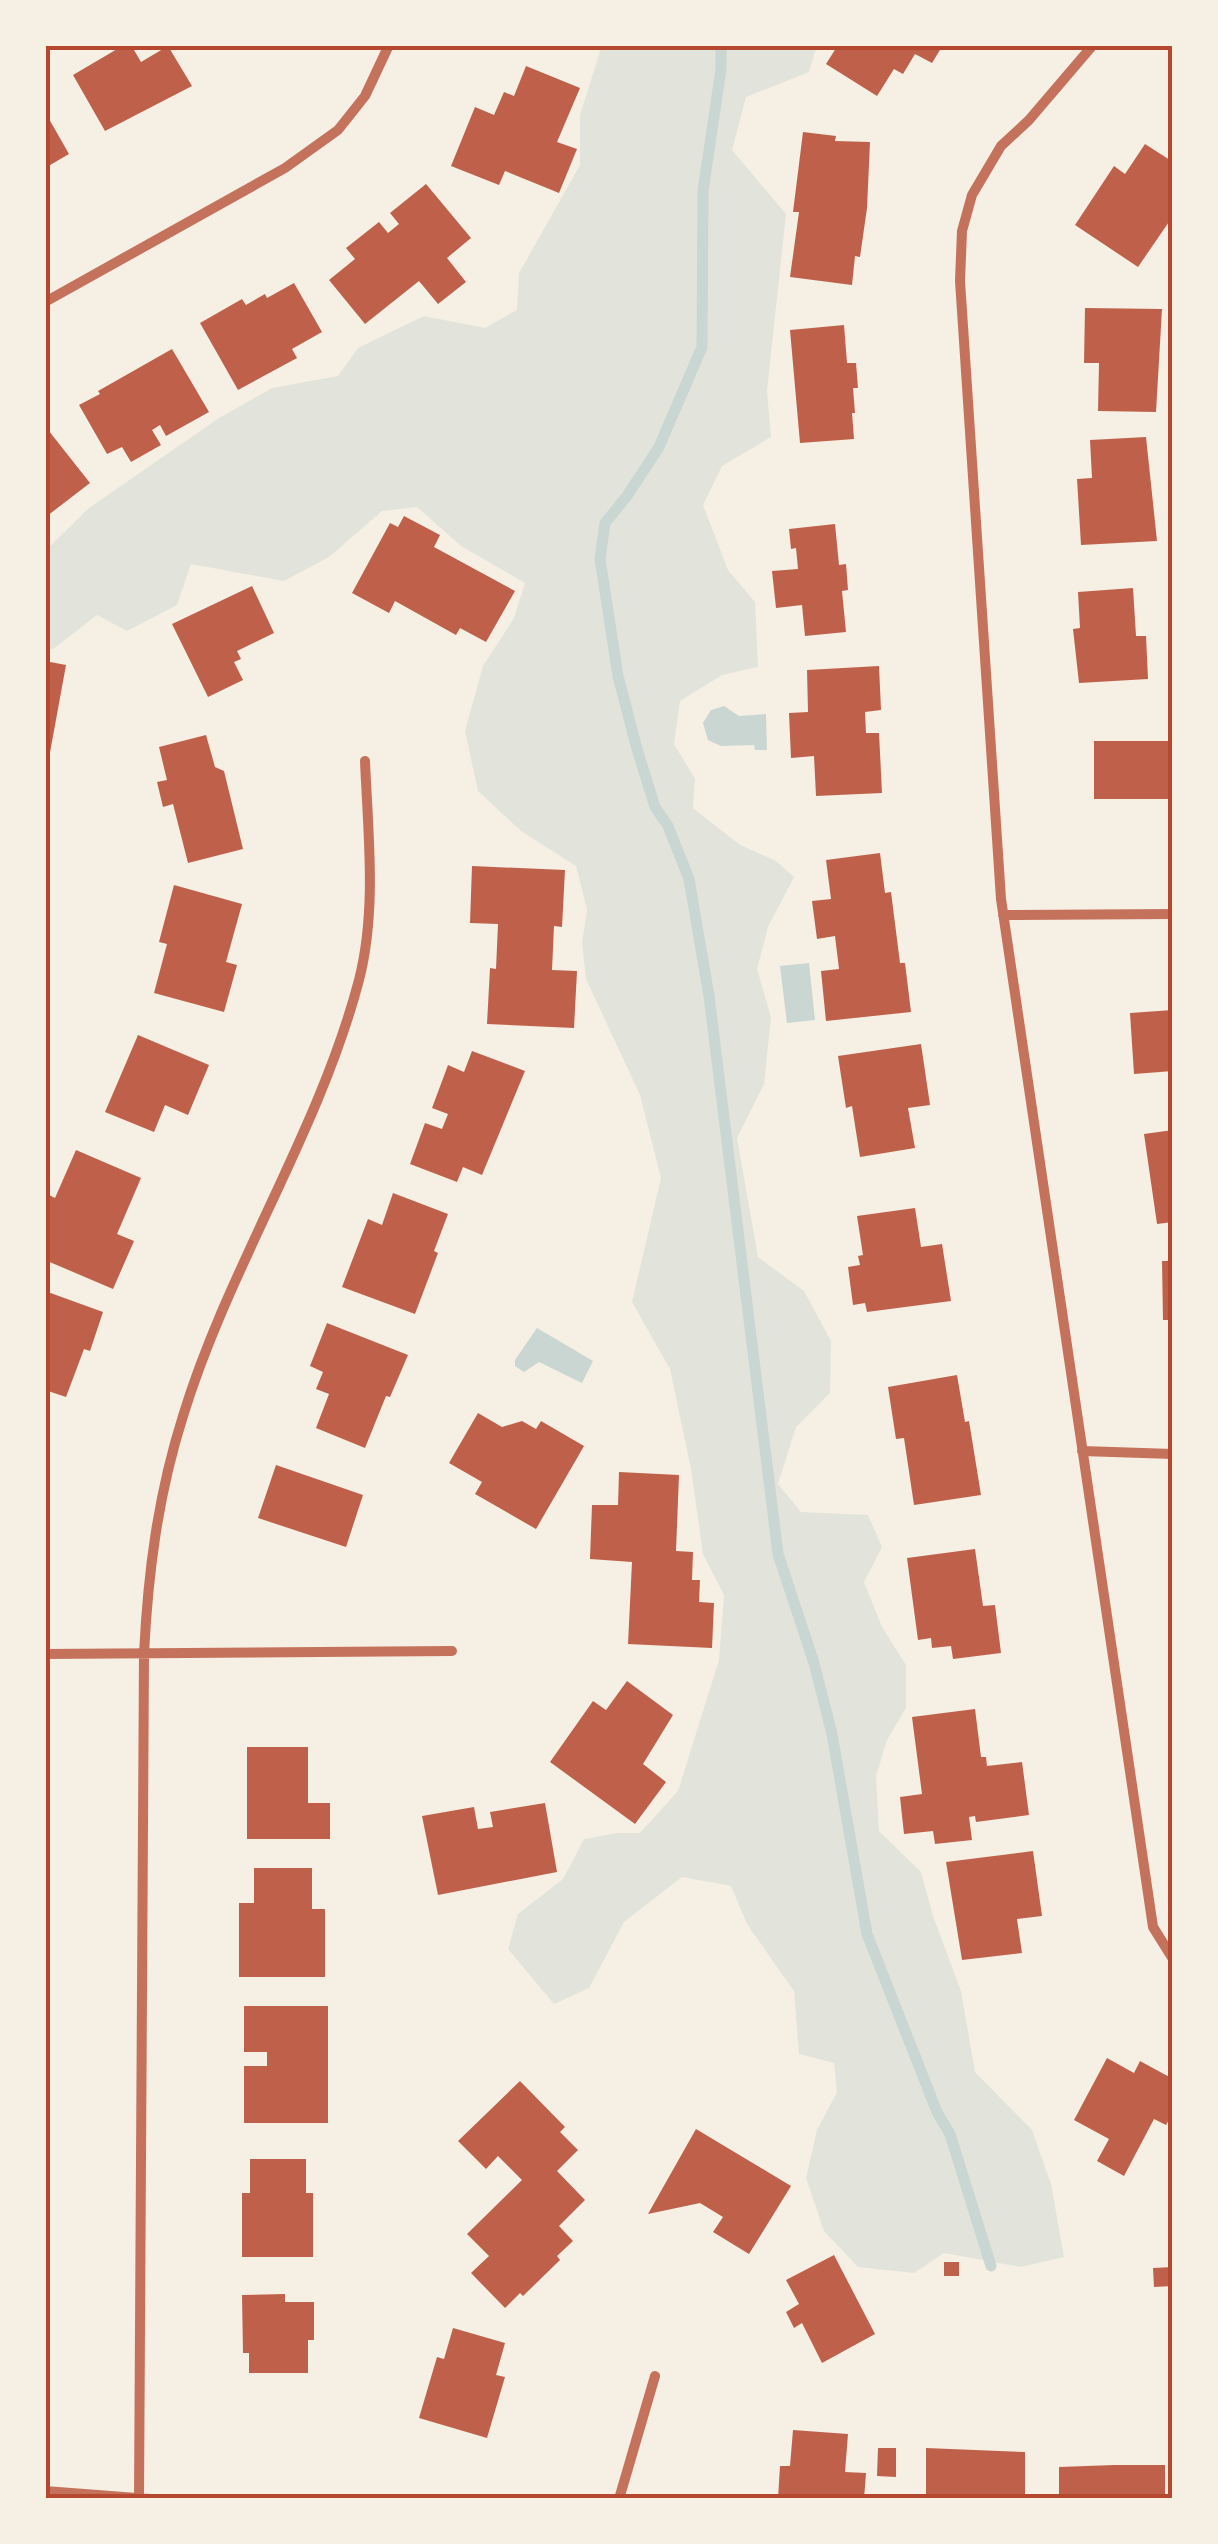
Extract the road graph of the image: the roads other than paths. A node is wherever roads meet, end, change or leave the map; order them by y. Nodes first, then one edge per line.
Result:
1 (389, 45) edge
2 (1093, 45) edge
3 (45, 302) edge
4 (365, 762) dead end
5 (1173, 914) edge
6 (1003, 915) junction
7 (1082, 1451) junction
8 (1173, 1454) edge
9 (452, 1651) dead end
10 (45, 1654) edge
11 (144, 1654) junction
12 (1173, 1959) edge
13 (655, 2376) dead end
14 (45, 2490) edge
15 (145, 2498) edge
16 (619, 2499) edge

1 - 3 street
2 - 6 street
4 - 11 street
5 - 6 street
6 - 7 street
7 - 8 street
7 - 12 street
9 - 11 street
10 - 11 street
11 - 15 street
13 - 16 street
14 - 15 street

